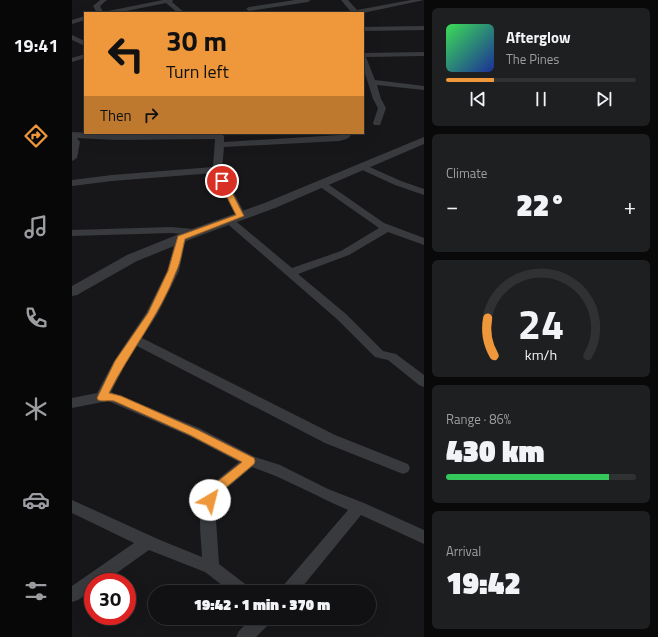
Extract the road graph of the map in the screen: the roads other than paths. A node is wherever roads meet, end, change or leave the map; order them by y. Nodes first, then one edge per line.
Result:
1 (104, 0) edge
2 (177, 0) edge
3 (308, 0) edge
4 (344, 0) edge
5 (421, 0) edge
6 (169, 1) edge
7 (249, 9) dead end
8 (99, 12) edge
9 (110, 12) edge
10 (181, 12) edge
11 (354, 12) edge
12 (360, 12) edge
13 (84, 18) edge
14 (72, 22) edge
15 (424, 28) edge
16 (364, 29) edge
17 (72, 37) edge
18 (84, 43) edge
19 (424, 54) edge
20 (364, 55) edge
21 (84, 56) edge
22 (72, 60) edge
23 (366, 70) edge
24 (373, 82) junction
25 (424, 88) edge
26 (377, 123) dead end
27 (347, 134) edge
28 (108, 135) edge
29 (72, 136) edge
30 (220, 138) edge
31 (424, 140) edge
32 (72, 158) edge
33 (363, 167) junction
34 (216, 170) junction
35 (72, 183) edge
36 (322, 184) junction
37 (424, 192) edge
38 (241, 216) junction
39 (228, 220) junction
40 (387, 228) junction
41 (194, 232) junction
42 (72, 233) edge
43 (181, 238) junction
44 (424, 242) edge
45 (289, 273) junction
46 (72, 292) edge
47 (135, 340) junction
48 (424, 382) edge
49 (102, 398) junction
50 (72, 403) edge
51 (250, 461) junction
52 (403, 468) dead end
53 (72, 506) edge
54 (359, 507) junction
55 (424, 537) edge
56 (148, 542) junction
57 (211, 567) junction
58 (234, 585) edge
59 (294, 585) edge
60 (72, 595) edge
61 (256, 625) edge
62 (245, 637) edge

1 - 8 street
2 - 6 street
3 - 7 street
4 - 11 street
5 - 12 street
6 - 9 street
6 - 10 street
13 - 14 street
15 - 16 street
17 - 18 street
19 - 20 street
21 - 22 street
23 - 24 street
24 - 25 street
24 - 26 street
27 - 30 street
28 - 29 street
28 - 30 street
29 - 32 street
30 - 34 street
31 - 33 street
33 - 36 street
33 - 37 street
34 - 35 street
34 - 38 street
36 - 38 street
36 - 40 street
38 - 39 street
39 - 41 street
39 - 45 street
40 - 44 street
40 - 45 street
41 - 42 street
41 - 43 street
43 - 46 street
43 - 47 street
45 - 48 street
47 - 49 street
47 - 52 street
49 - 50 street
49 - 51 street
51 - 54 street
51 - 57 street
53 - 56 street
54 - 55 street
54 - 59 street
56 - 57 street
56 - 60 street
57 - 58 street
61 - 62 street

